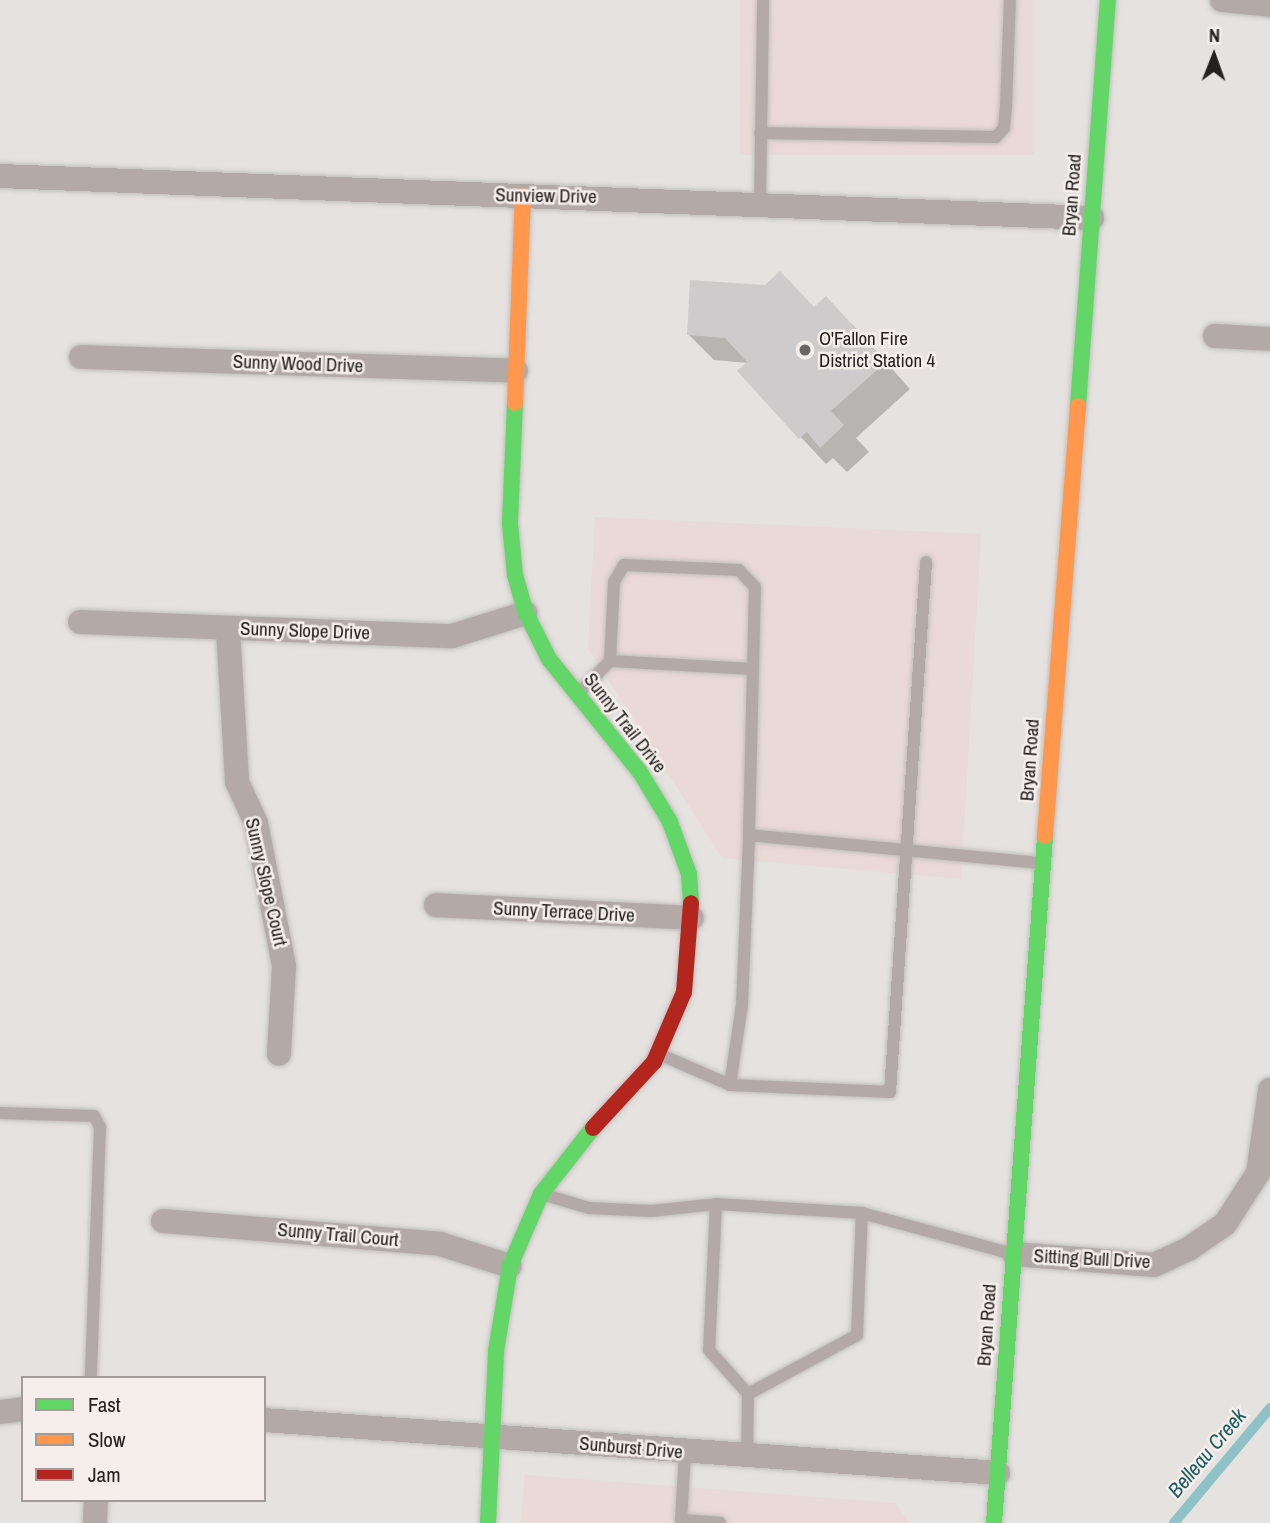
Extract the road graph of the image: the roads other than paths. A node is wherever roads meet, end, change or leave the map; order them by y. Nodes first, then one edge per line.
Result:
1 (763, 0) edge
2 (1010, 0) edge
3 (1108, 0) edge
4 (1222, 0) edge
5 (1270, 5) edge
6 (760, 133) junction
7 (0, 176) edge
8 (523, 197) junction
9 (760, 202) junction
10 (1091, 218) junction
11 (1215, 336) dead end
12 (1270, 339) edge
13 (81, 357) dead end
14 (516, 371) junction
15 (926, 562) dead end
16 (526, 613) junction
17 (80, 622) dead end
18 (228, 629) junction
19 (610, 661) junction
20 (752, 669) junction
21 (576, 695) junction
22 (749, 835) junction
23 (909, 849) junction
24 (1043, 863) junction
25 (436, 905) dead end
26 (692, 918) junction
27 (658, 1053) junction
28 (279, 1054) dead end
29 (730, 1085) junction
30 (1270, 1090) edge
31 (0, 1113) edge
32 (541, 1194) junction
33 (716, 1204) junction
34 (862, 1213) junction
35 (163, 1221) dead end
36 (1014, 1254) junction
37 (510, 1266) junction
38 (91, 1376) edge
39 (748, 1394) junction
40 (21, 1409) edge
41 (0, 1412) edge
42 (266, 1419) edge
43 (493, 1434) junction
44 (685, 1453) junction
45 (747, 1457) junction
46 (998, 1473) junction
47 (96, 1502) edge
48 (681, 1522) edge
49 (95, 1523) edge
50 (488, 1523) edge
51 (720, 1523) edge
52 (994, 1523) edge

1 - 6 lane
2 - 6 lane
3 - 10 main road, Bryan Road
4 - 5 street
6 - 9 lane
7 - 8 street, Sunview Drive
8 - 9 street, Sunview Drive
8 - 14 main road, Sunny Trail Drive
9 - 10 street, Sunview Drive
10 - 24 main road, Bryan Road
11 - 12 street
13 - 14 street, Sunny Wood Drive
14 - 16 main road, Sunny Trail Drive
15 - 23 lane
16 - 18 street, Sunny Slope Drive
16 - 21 main road, Sunny Trail Drive
17 - 18 street, Sunny Slope Drive
18 - 28 street, Sunny Slope Court
19 - 20 lane
19 - 20 lane
19 - 21 lane
20 - 22 lane
21 - 26 main road, Sunny Trail Drive
22 - 23 lane
22 - 29 lane
23 - 24 lane
23 - 29 lane
24 - 36 main road, Bryan Road
25 - 26 street, Sunny Terrace Drive
26 - 27 main road, Sunny Trail Drive
27 - 29 lane
27 - 32 main road, Sunny Trail Drive
30 - 36 street, Sitting Bull Drive
31 - 38 lane
32 - 33 lane
32 - 37 main road, Sunny Trail Drive
33 - 34 lane
33 - 39 lane
34 - 36 lane
34 - 39 lane
35 - 37 street, Sunny Trail Court
36 - 46 main road, Bryan Road
37 - 43 main road, Sunny Trail Drive
39 - 45 lane
40 - 41 street
42 - 43 street, Sunburst Drive
43 - 44 street, Sunburst Drive
43 - 50 main road, Sunny Trail Drive
44 - 45 street, Sunburst Drive
44 - 48 lane
45 - 46 street, Sunburst Drive
46 - 52 main road, Bryan Road
47 - 49 street
48 - 51 lane

